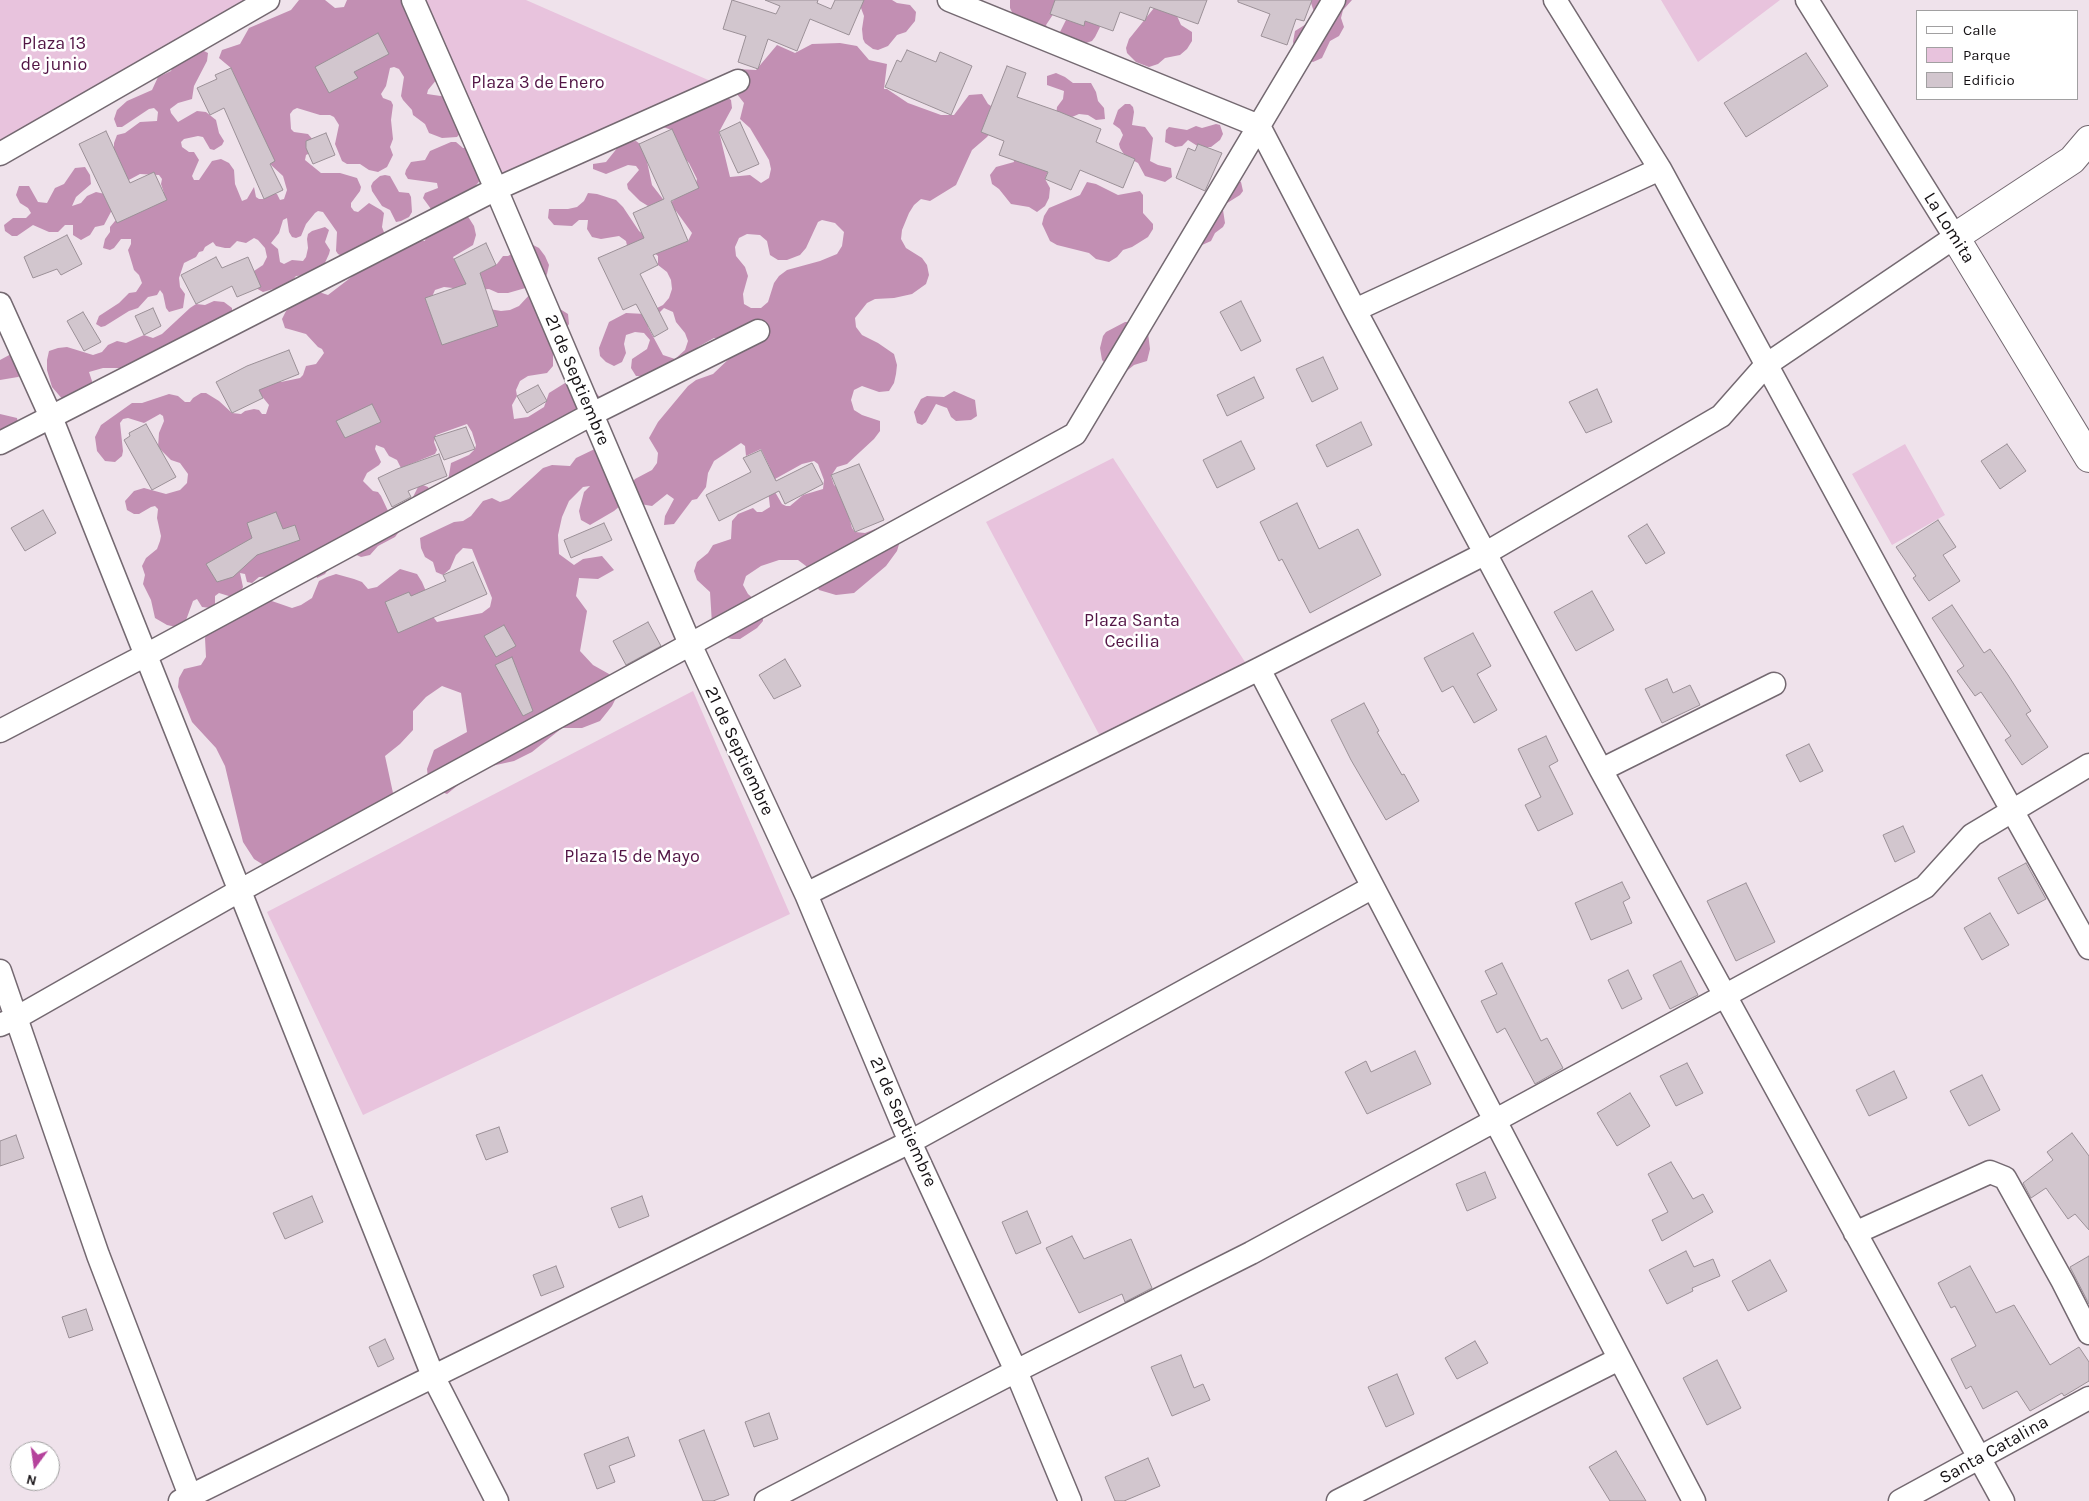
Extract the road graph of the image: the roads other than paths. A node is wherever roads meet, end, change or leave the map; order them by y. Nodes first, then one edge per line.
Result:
1 (268, 0) edge
2 (413, 0) edge
3 (949, 0) edge
4 (1334, 0) edge
5 (1555, 0) edge
6 (1807, 0) edge
7 (738, 81) dead end
8 (1259, 126) junction
9 (2089, 140) edge
10 (0, 154) edge
11 (1660, 169) junction
12 (496, 189) junction
13 (1955, 238) junction
14 (0, 304) edge
15 (1355, 310) junction
16 (758, 330) dead end
17 (1766, 365) junction
18 (592, 414) junction
19 (51, 417) junction
20 (0, 443) edge
21 (2089, 458) edge
22 (1486, 553) junction
23 (690, 644) junction
24 (146, 656) junction
25 (1259, 669) junction
26 (1774, 684) dead end
27 (0, 731) edge
28 (2089, 765) edge
29 (1601, 770) junction
30 (2012, 812) junction
31 (1373, 887) junction
32 (239, 891) junction
33 (806, 894) junction
34 (2089, 948) edge
35 (0, 971) edge
36 (1725, 996) junction
37 (8, 1021) edge
38 (1495, 1120) junction
39 (910, 1142) junction
40 (1855, 1233) junction
41 (2089, 1333) edge
42 (1619, 1359) junction
43 (1016, 1371) junction
44 (433, 1376) junction
45 (2089, 1398) edge
46 (1979, 1458) junction
47 (187, 1500) edge
48 (497, 1501) edge
49 (766, 1501) edge
50 (1070, 1501) edge
51 (1338, 1501) edge
52 (1694, 1501) edge
53 (1900, 1501) edge
54 (2003, 1501) edge

1 - 10 street
2 - 12 street, 21 de Septiembre
3 - 8 street
4 - 8 street
5 - 11 street
6 - 13 street, La Lomita
7 - 12 street
8 - 15 street
8 - 23 street
9 - 13 street
11 - 15 street
11 - 17 street
12 - 18 street, 21 de Septiembre
12 - 19 street
13 - 17 street
13 - 21 street, La Lomita
14 - 19 street
15 - 22 street
16 - 18 street
17 - 22 street
17 - 30 street
18 - 23 street, 21 de Septiembre
18 - 24 street
19 - 20 street
19 - 24 street
22 - 25 street
22 - 29 street
23 - 32 street
23 - 33 street, 21 de Septiembre
24 - 27 street
24 - 32 street
25 - 31 street
25 - 33 street
26 - 29 street
28 - 30 street
29 - 36 street
30 - 34 street
30 - 36 street
31 - 38 street
31 - 39 street
32 - 37 street
32 - 44 street
33 - 39 street, 21 de Septiembre
35 - 37 street
36 - 38 street
36 - 40 street
37 - 47 street
38 - 42 street
38 - 43 street
39 - 43 street, 21 de Septiembre
39 - 44 street
40 - 41 street
40 - 46 street
42 - 51 street
42 - 52 street
43 - 49 street
43 - 50 street, 21 de Septiembre
44 - 47 street
44 - 48 street
45 - 46 street, Santa Catalina
46 - 53 street, Santa Catalina
46 - 54 street

